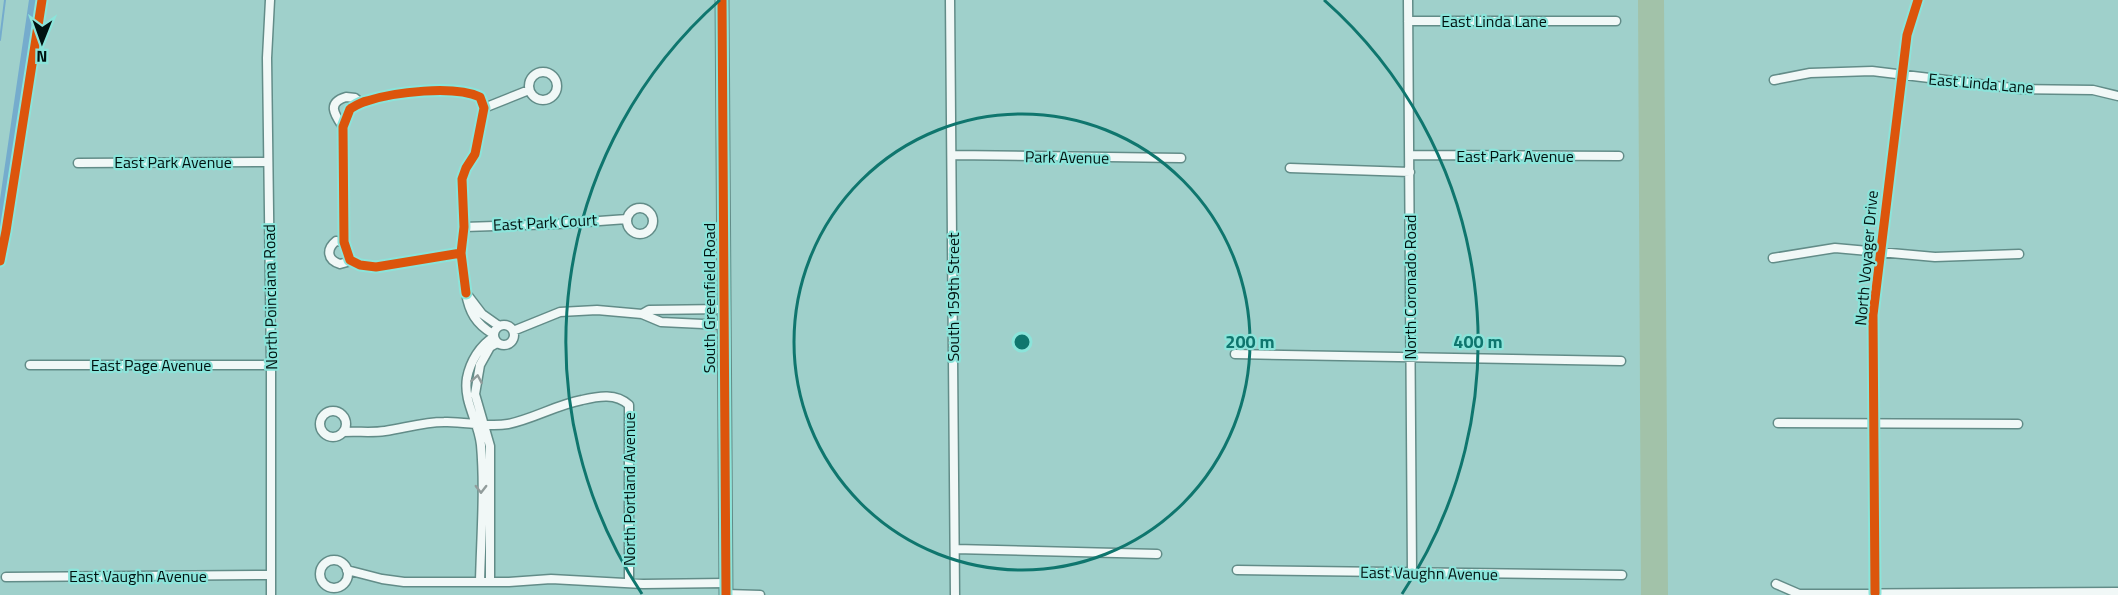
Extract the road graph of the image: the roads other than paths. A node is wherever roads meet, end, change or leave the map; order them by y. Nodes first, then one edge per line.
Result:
1 (270, 0) edge
2 (722, 0) edge
3 (950, 0) edge
4 (1408, 0) edge
5 (1918, 0) edge
6 (1408, 21) junction
7 (1616, 21) dead end
8 (1902, 76) junction
9 (1774, 80) dead end
10 (529, 90) dead end
11 (2118, 96) edge
12 (361, 103) junction
13 (484, 108) junction
14 (343, 127) junction
15 (952, 155) junction
16 (1410, 155) junction
17 (1619, 156) dead end
18 (1181, 158) dead end
19 (268, 162) junction
20 (78, 163) dead end
21 (1290, 168) dead end
22 (1410, 172) junction
23 (627, 219) dead end
24 (464, 226) junction
25 (344, 242) junction
26 (1880, 251) junction
27 (461, 253) junction
28 (2019, 254) dead end
29 (1773, 258) dead end
30 (350, 261) junction
31 (724, 309) junction
32 (681, 310) junction
33 (642, 314) junction
34 (681, 323) junction
35 (724, 325) junction
36 (513, 331) junction
37 (496, 335) junction
38 (1235, 354) dead end
39 (1410, 357) junction
40 (1621, 361) dead end
41 (30, 365) dead end
42 (271, 365) junction
43 (1778, 423) dead end
44 (1874, 423) junction
45 (2018, 423) dead end
46 (474, 424) junction
47 (485, 426) junction
48 (344, 432) dead end
49 (485, 512) junction
50 (955, 549) junction
51 (1157, 554) dead end
52 (347, 570) dead end
53 (1237, 570) dead end
54 (1412, 573) junction
55 (270, 575) junction
56 (1622, 575) dead end
57 (6, 577) dead end
58 (480, 582) junction
59 (490, 582) junction
60 (628, 583) junction
61 (1776, 584) dead end
62 (726, 591) edge
63 (2117, 592) edge
64 (1875, 593) junction
65 (271, 595) edge
66 (760, 595) edge
67 (955, 595) edge

1 - 19 street, North Poinciana Road
2 - 31 main road, South Greenfield Road
3 - 15 street, South 159th Street
4 - 6 street, North Coronado Road
5 - 8 street, North Voyager Drive
6 - 7 street, East Linda Lane
6 - 16 street, North Coronado Road
8 - 9 street, East Linda Lane
8 - 11 street, East Linda Lane
8 - 26 street, North Voyager Drive
10 - 13 street
12 - 13 street
12 - 14 street
12 - 14 street
13 - 24 street
14 - 25 street
15 - 18 street, Park Avenue
15 - 50 street, South 159th Street
16 - 17 street, East Park Avenue
16 - 22 street, North Coronado Road
19 - 20 street, East Park Avenue
19 - 42 street, North Poinciana Road
21 - 22 street
22 - 39 street, North Coronado Road
23 - 24 street, East Park Court
24 - 27 street
25 - 30 street
25 - 30 street
26 - 28 street
26 - 29 street
26 - 44 street, North Voyager Drive
27 - 30 street
27 - 37 street
31 - 32 street
31 - 35 main road, South Greenfield Road
32 - 33 street
32 - 34 street
33 - 34 street
33 - 36 street
34 - 35 street
35 - 62 main road, South Greenfield Road
36 - 37 street
36 - 37 street
37 - 46 street
47 -> 37 street
38 - 39 street
39 - 40 street
39 - 54 street, North Coronado Road
41 - 42 street, East Page Avenue
42 - 55 street, North Poinciana Road
43 - 44 street
44 - 45 street
44 - 64 street, North Voyager Drive
46 - 47 street
46 - 48 street
46 -> 49 street
47 - 49 street
47 - 60 street, North Portland Avenue
49 - 58 street
49 - 59 street
50 - 51 street
50 - 67 street, South 159th Street
52 - 58 street
53 - 54 street, East Vaughn Avenue
54 - 56 street, East Vaughn Avenue
55 - 57 street, East Vaughn Avenue
55 - 65 street, North Poinciana Road
58 - 59 street
59 - 60 street
60 - 62 street
61 - 64 street
62 - 66 street
63 - 64 street

